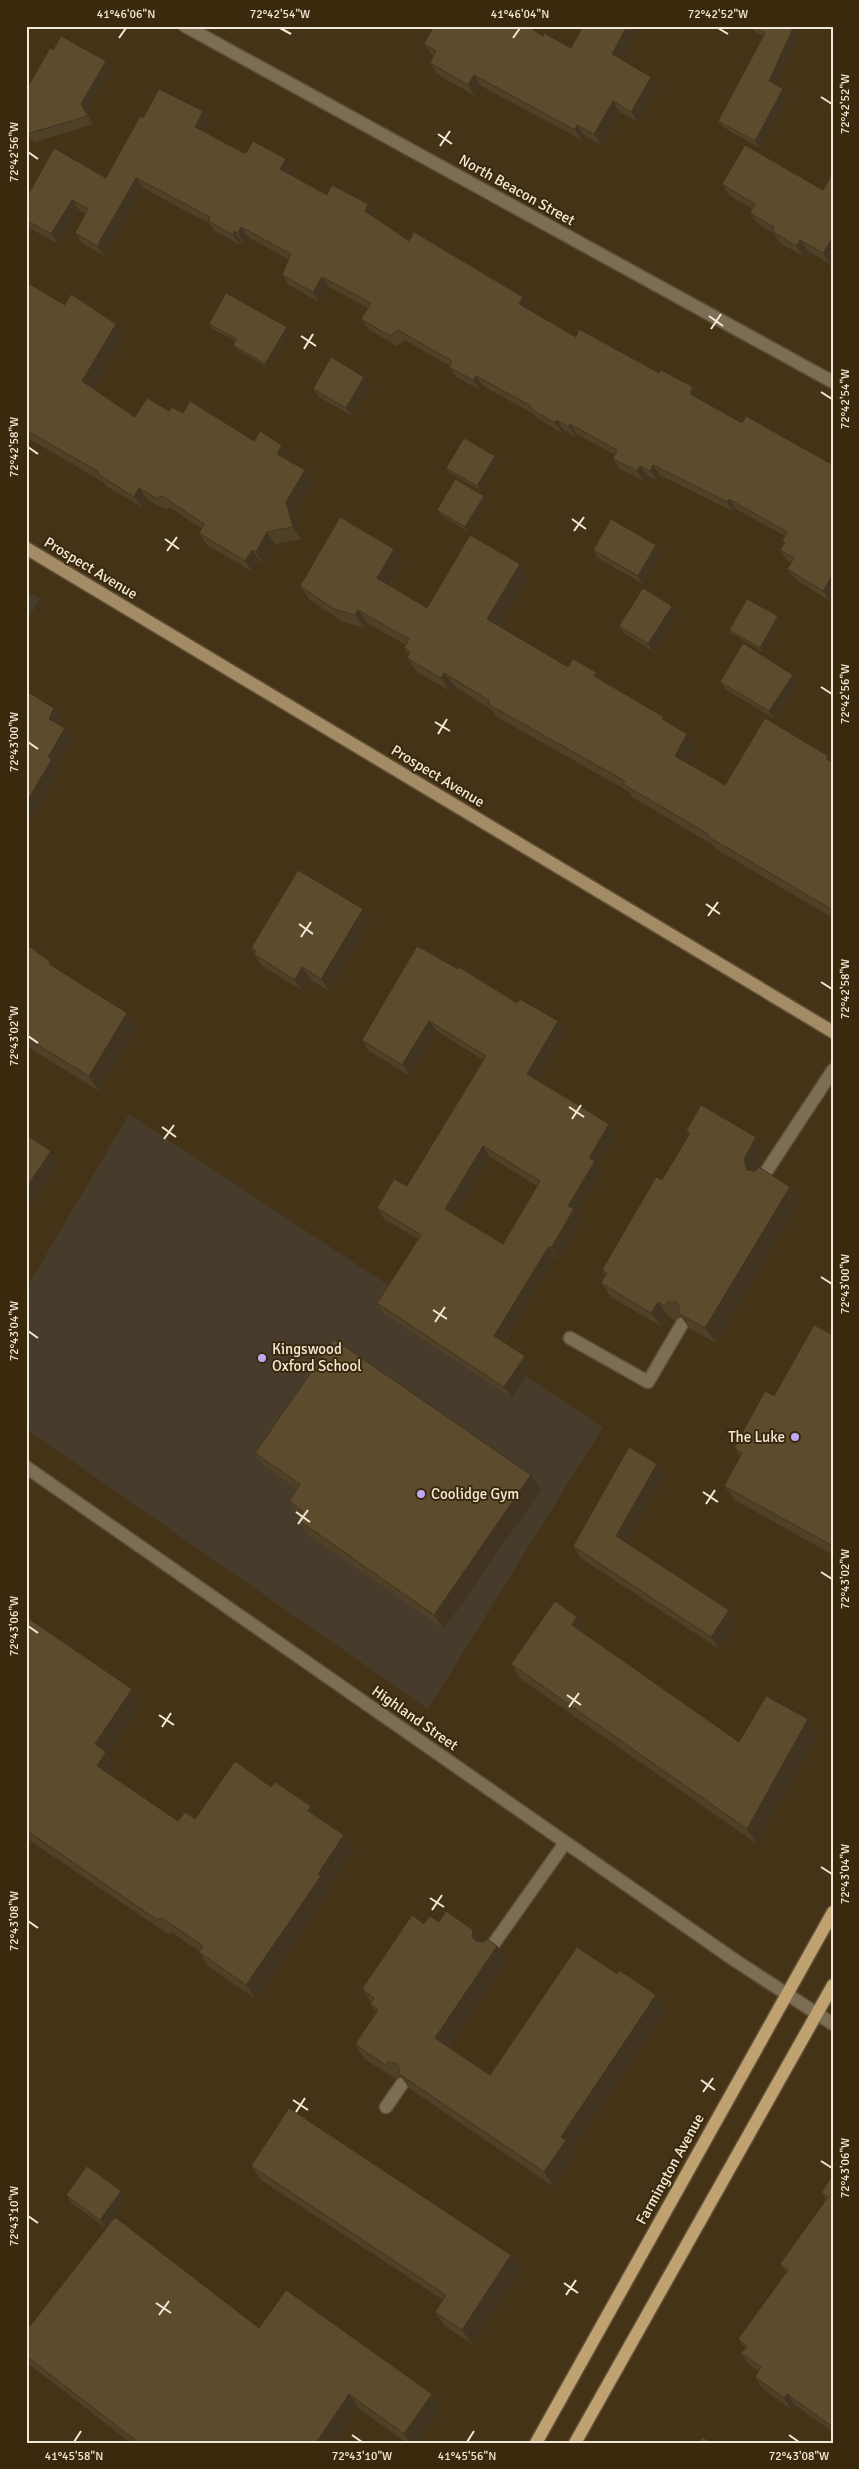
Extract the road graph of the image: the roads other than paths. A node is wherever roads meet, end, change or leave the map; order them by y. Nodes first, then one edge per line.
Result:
1 (186, 26) edge
2 (833, 382) edge
3 (26, 548) edge
4 (833, 1032) edge
5 (833, 1070) edge
6 (762, 1178) edge
7 (682, 1324) edge
8 (570, 1338) dead end
9 (26, 1467) edge
10 (565, 1843) junction
11 (833, 1912) edge
12 (490, 1949) edge
13 (833, 1984) edge
14 (786, 1994) junction
15 (816, 2014) junction
16 (833, 2024) edge
17 (402, 2084) edge
18 (386, 2107) dead end
19 (536, 2443) edge
20 (575, 2443) edge

1 - 2 street, North Beacon Street
3 - 4 main road, Prospect Avenue
5 - 6 street
7 - 8 street
9 - 10 street, Highland Street
10 - 12 street
10 - 14 street, Highland Street
11 - 14 main road, Farmington Avenue
13 - 15 main road
14 - 15 street, Highland Street
14 - 19 main road, Farmington Avenue
15 - 16 street, Highland Street
15 - 20 main road
17 - 18 street

